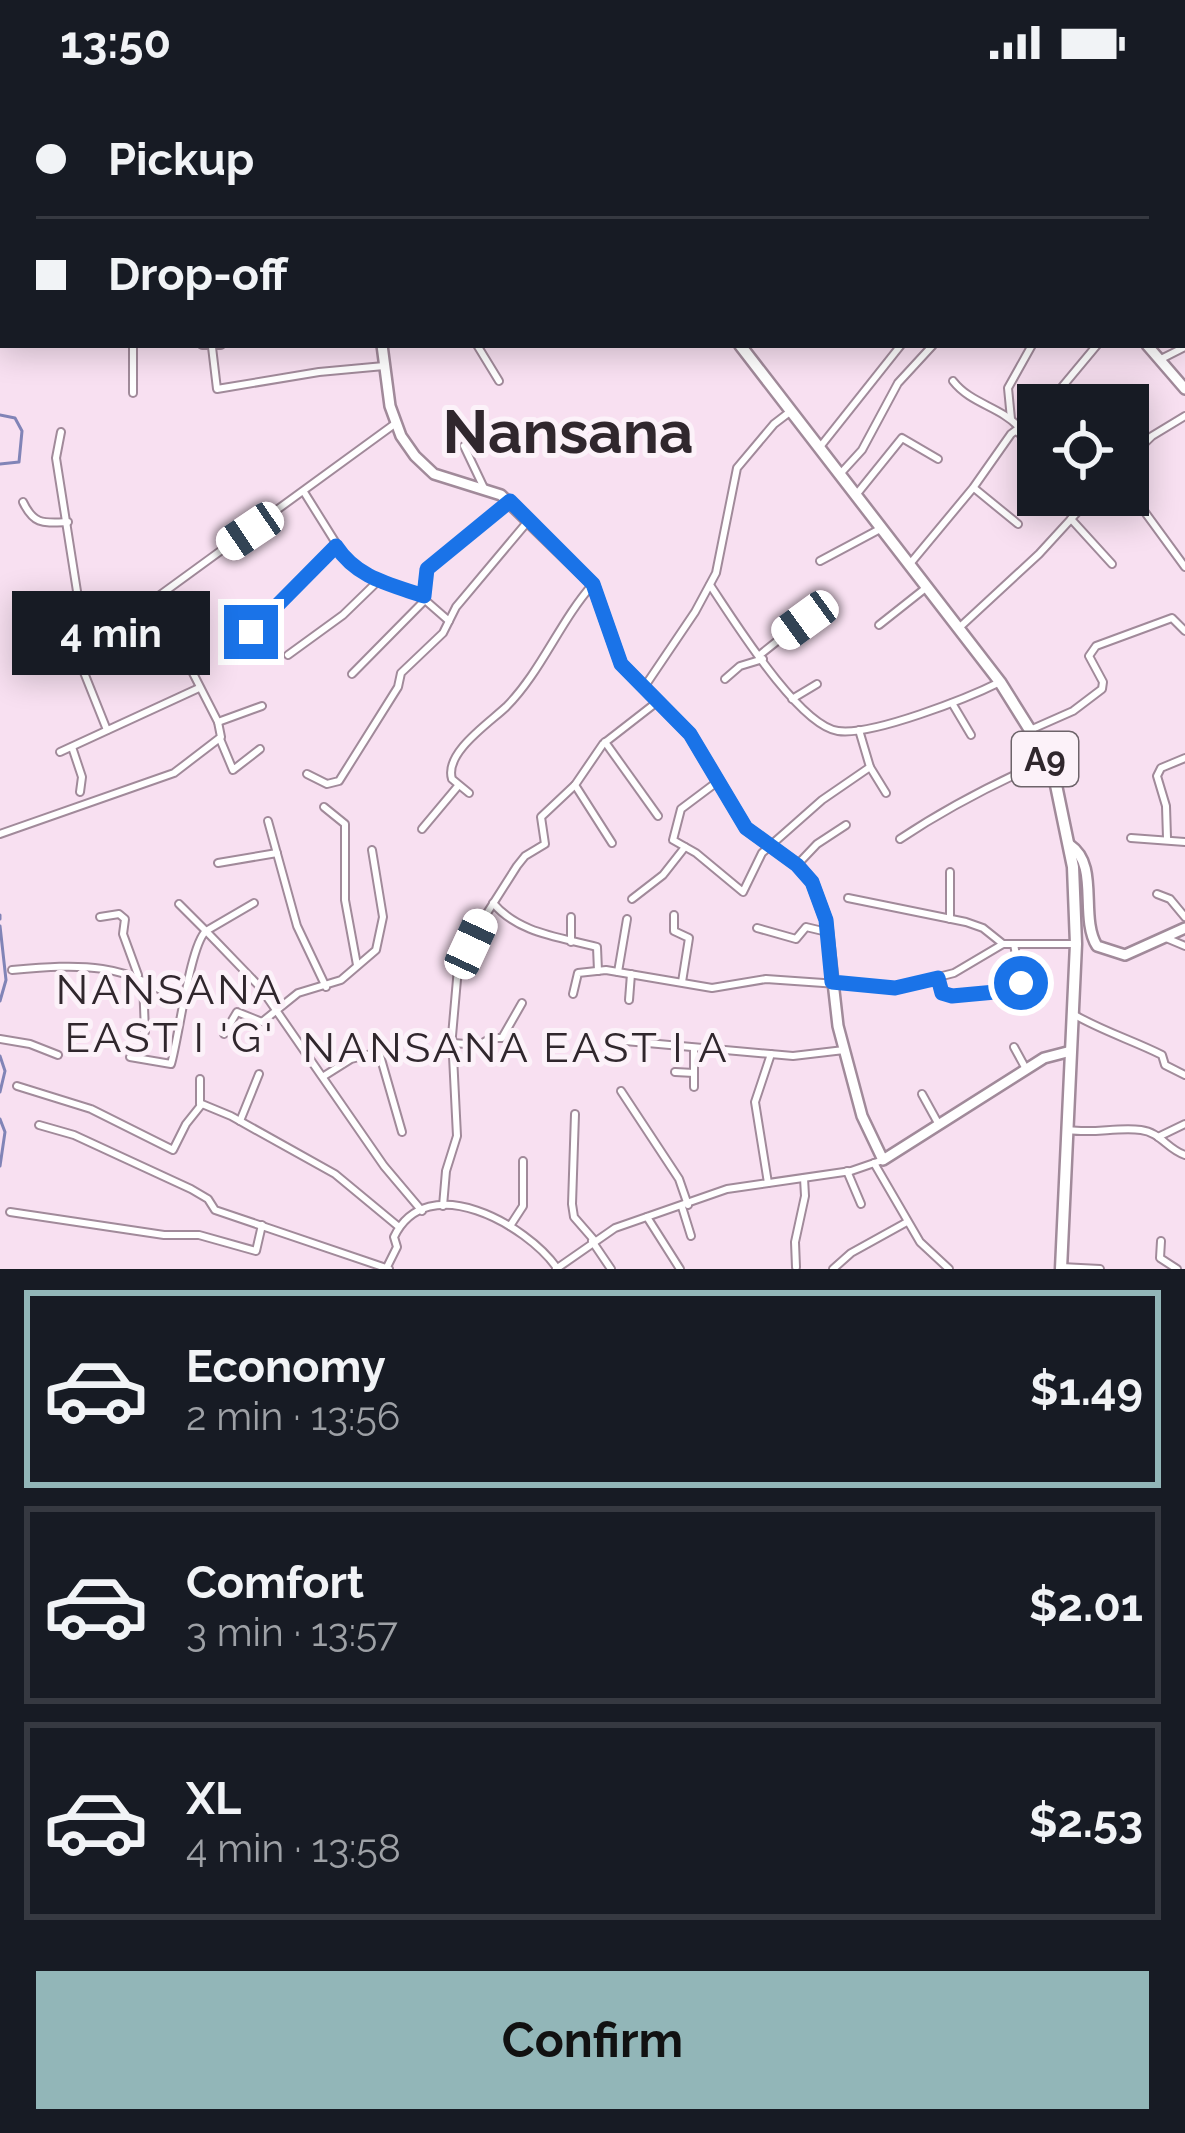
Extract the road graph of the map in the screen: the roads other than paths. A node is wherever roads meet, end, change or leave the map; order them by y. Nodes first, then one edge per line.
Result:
1 (134, 348) edge
2 (217, 348) edge
3 (382, 348) edge
4 (479, 348) edge
5 (742, 348) edge
6 (899, 348) edge
7 (930, 348) edge
8 (1030, 348) edge
9 (1095, 348) edge
10 (1150, 348) edge
11 (1183, 348) edge
12 (1161, 359) junction
13 (384, 366) junction
14 (499, 381) dead end
15 (953, 381) dead end
16 (1065, 384) edge
17 (1185, 389) edge
18 (133, 393) dead end
19 (791, 411) junction
20 (1185, 416) edge
21 (1011, 419) junction
22 (396, 423) junction
23 (1017, 429) joint
24 (61, 432) dead end
25 (1149, 439) edge
26 (464, 446) dead end
27 (820, 447) junction
28 (938, 459) dead end
29 (841, 473) junction
30 (484, 488) junction
31 (973, 488) junction
32 (304, 492) junction
33 (856, 495) junction
34 (510, 501) junction
35 (23, 502) dead end
36 (1074, 516) edge
37 (1148, 516) edge
38 (1071, 519) junction
39 (529, 520) junction
40 (68, 522) junction
41 (1018, 524) dead end
42 (880, 529) junction
43 (336, 546) junction
44 (820, 561) dead end
45 (1112, 564) dead end
46 (909, 565) junction
47 (1185, 567) edge
48 (377, 582) junction
49 (593, 584) junction
50 (710, 585) junction
51 (927, 587) junction
52 (154, 597) junction
53 (424, 598) junction
54 (83, 618) junction
55 (805, 620) dead end
56 (449, 621) junction
57 (65, 625) junction
58 (879, 625) dead end
59 (958, 628) junction
60 (1185, 631) edge
61 (19, 632) dead end
62 (251, 632) dead end
63 (288, 655) dead end
64 (762, 657) junction
65 (352, 674) dead end
66 (725, 679) dead end
67 (1000, 682) junction
68 (817, 684) dead end
69 (646, 686) junction
70 (199, 688) junction
71 (791, 699) junction
72 (659, 700) junction
73 (952, 703) junction
74 (262, 706) dead end
75 (218, 722) junction
76 (107, 730) junction
77 (859, 730) junction
78 (1030, 730) junction
79 (971, 735) dead end
80 (220, 738) junction
81 (605, 742) junction
82 (72, 747) junction
83 (260, 749) dead end
84 (60, 752) dead end
85 (1185, 758) edge
86 (1046, 761) junction
87 (870, 767) junction
88 (307, 774) dead end
89 (717, 782) junction
90 (575, 785) junction
91 (458, 786) junction
92 (80, 792) dead end
93 (469, 793) dead end
94 (886, 793) dead end
95 (324, 807) dead end
96 (658, 816) dead end
97 (268, 820) dead end
98 (846, 825) dead end
99 (422, 829) dead end
100 (0, 834) edge
101 (1131, 838) dead end
102 (1167, 838) junction
103 (901, 839) dead end
104 (1185, 842) edge
105 (612, 843) dead end
106 (1070, 845) junction
107 (685, 847) junction
108 (769, 848) junction
109 (372, 850) dead end
110 (277, 853) junction
111 (218, 863) dead end
112 (797, 865) junction
113 (950, 872) dead end
114 (1157, 894) dead end
115 (848, 898) dead end
116 (632, 899) dead end
117 (493, 902) junction
118 (254, 903) dead end
119 (178, 904) dead end
120 (674, 915) dead end
121 (100, 916) dead end
122 (571, 917) dead end
123 (1185, 917) edge
124 (627, 919) dead end
125 (950, 919) junction
126 (757, 928) dead end
127 (1185, 928) edge
128 (206, 931) junction
129 (827, 932) junction
130 (1165, 938) junction
131 (571, 942) junction
132 (1004, 944) junction
133 (1014, 944) junction
134 (1076, 944) junction
135 (1185, 946) edge
136 (357, 965) junction
137 (12, 970) dead end
138 (598, 970) junction
139 (618, 972) junction
140 (631, 974) junction
141 (141, 978) junction
142 (938, 978) junction
143 (682, 982) junction
144 (832, 982) junction
145 (326, 987) junction
146 (573, 994) dead end
147 (629, 1000) dead end
148 (522, 1003) dead end
149 (182, 1006) junction
150 (277, 1011) junction
151 (1073, 1014) junction
152 (145, 1032) dead end
153 (224, 1034) dead end
154 (0, 1039) edge
155 (614, 1040) dead end
156 (453, 1043) junction
157 (1014, 1047) dead end
158 (694, 1049) junction
159 (844, 1050) junction
160 (1071, 1051) junction
161 (771, 1054) junction
162 (58, 1055) dead end
163 (130, 1057) dead end
164 (1026, 1070) junction
165 (675, 1072) dead end
166 (694, 1072) junction
167 (259, 1074) dead end
168 (1185, 1075) edge
169 (324, 1076) junction
170 (200, 1079) dead end
171 (17, 1086) dead end
172 (694, 1087) dead end
173 (621, 1091) dead end
174 (922, 1094) dead end
175 (200, 1104) junction
176 (575, 1114) dead end
177 (239, 1121) junction
178 (1185, 1124) edge
179 (39, 1125) dead end
180 (940, 1126) junction
181 (1069, 1130) junction
182 (402, 1132) dead end
183 (1158, 1136) junction
184 (1185, 1155) edge
185 (523, 1161) dead end
186 (879, 1161) junction
187 (848, 1171) junction
188 (804, 1178) junction
189 (768, 1183) junction
190 (861, 1204) dead end
191 (443, 1206) junction
192 (685, 1206) junction
193 (422, 1211) junction
194 (10, 1212) dead end
195 (647, 1217) junction
196 (907, 1222) junction
197 (262, 1225) junction
198 (510, 1226) junction
199 (399, 1227) junction
200 (692, 1237) dead end
201 (593, 1241) junction
202 (1161, 1241) dead end
203 (939, 1261) junction
204 (796, 1267) edge
205 (388, 1268) edge
206 (1061, 1268) edge
207 (1180, 1268) edge
208 (556, 1269) edge
209 (611, 1269) edge
210 (680, 1269) edge
211 (833, 1269) edge
212 (930, 1269) edge
213 (949, 1269) edge
214 (1100, 1269) edge

1 - 18 street
2 - 13 street
3 - 13 street
4 - 14 street
5 - 19 main road, A9
6 - 27 street
7 - 29 street
8 - 21 street
9 - 16 street
10 - 12 street
11 - 12 street
12 - 17 street
13 - 22 street
15 - 21 street
19 - 27 main road, A9
19 - 50 street
20 - 25 street
21 - 23 street
22 - 30 street
22 - 32 street
23 - 31 street
24 - 40 street
26 - 30 street
27 - 29 main road, A9
28 - 33 street
29 - 33 main road, A9
30 - 34 street
31 - 41 street
31 - 46 street
32 - 43 street
32 - 52 street
33 - 42 main road, A9
34 - 39 street
34 - 53 street
35 - 40 street
36 - 38 street
37 - 47 street
38 - 45 street
38 - 59 street
39 - 49 street
39 - 56 street
40 - 54 street
42 - 44 street
42 - 46 main road, A9
43 - 48 street
43 - 62 street
46 - 51 main road, A9
48 - 53 street
48 - 63 street
49 - 69 street
49 - 91 street
50 - 64 street
50 - 69 street
51 - 58 street
51 - 59 main road, A9
52 - 54 street
52 - 70 street
53 - 56 street
53 - 65 street
54 - 57 street
55 - 64 street
56 - 88 street
57 - 61 street
57 - 76 street
59 - 67 main road, A9
60 - 78 street
64 - 66 street
64 - 71 street
67 - 73 street
67 - 78 main road, A9
68 - 71 street
69 - 72 street
70 - 75 street
70 - 76 street
71 - 77 street
72 - 81 street
72 - 89 street
73 - 77 street
73 - 79 street
74 - 75 street
75 - 80 street
76 - 82 street
77 - 87 street
78 - 86 main road, A9
80 - 83 street
80 - 100 street
81 - 90 street
81 - 96 street
82 - 84 street
82 - 92 street
85 - 102 street
86 - 103 street
86 - 106 main road, A9
87 - 94 street
87 - 108 street
89 - 107 street
89 - 108 street
90 - 105 street
90 - 117 street
91 - 93 street
91 - 99 street
95 - 136 street
97 - 110 street
98 - 112 street
101 - 102 street
102 - 104 street
106 - 130 street
106 - 134 main road, A9
107 - 108 street
107 - 116 street
108 - 112 street
109 - 136 street
110 - 111 street
110 - 145 street
112 - 129 street
113 - 125 street
114 - 123 street
115 - 125 street
117 - 131 street
117 - 156 street
118 - 128 street
119 - 128 street
120 - 143 street
121 - 141 street
122 - 131 street
124 - 139 street
125 - 132 street
126 - 129 street
127 - 130 street
128 - 149 street
128 - 150 street
129 - 144 street
130 - 135 street
131 - 138 street
132 - 133 street
132 - 142 street
133 - 134 street
133 - 142 street
134 - 151 main road, A9
136 - 145 street
137 - 141 street
138 - 139 street
138 - 146 street
139 - 140 street
140 - 143 street
140 - 147 street
141 - 149 street
141 - 152 street
142 - 144 street
143 - 144 street
144 - 159 street
145 - 150 street
148 - 156 street
149 - 163 street
150 - 153 street
150 - 169 street
151 - 160 main road, A9
151 - 168 street
154 - 162 street
155 - 158 street
156 - 191 street
157 - 164 street
158 - 161 street
158 - 166 street
159 - 161 street
159 - 186 street
160 - 164 street
160 - 181 main road, A9
161 - 189 street
164 - 180 street
165 - 166 street
166 - 172 street
167 - 177 street
169 - 182 street
169 - 193 street
170 - 175 street
171 - 175 street
173 - 192 street
174 - 180 street
175 - 177 street
176 - 201 street
177 - 199 street
178 - 183 street
179 - 197 street
180 - 186 street
181 - 183 street
181 - 206 main road, A9
183 - 184 street
185 - 198 street
186 - 187 street
186 - 196 street
187 - 188 street
187 - 190 street
188 - 189 street
188 - 204 street
189 - 192 street
191 - 193 street
191 - 198 street
192 - 195 street
192 - 200 street
193 - 199 street
194 - 197 street
195 - 201 street
195 - 210 street
196 - 203 street
196 - 211 street
197 - 205 street
198 - 208 street
199 - 205 street
201 - 208 street
201 - 209 street
202 - 207 street
203 - 212 street
203 - 213 street
206 - 214 street

